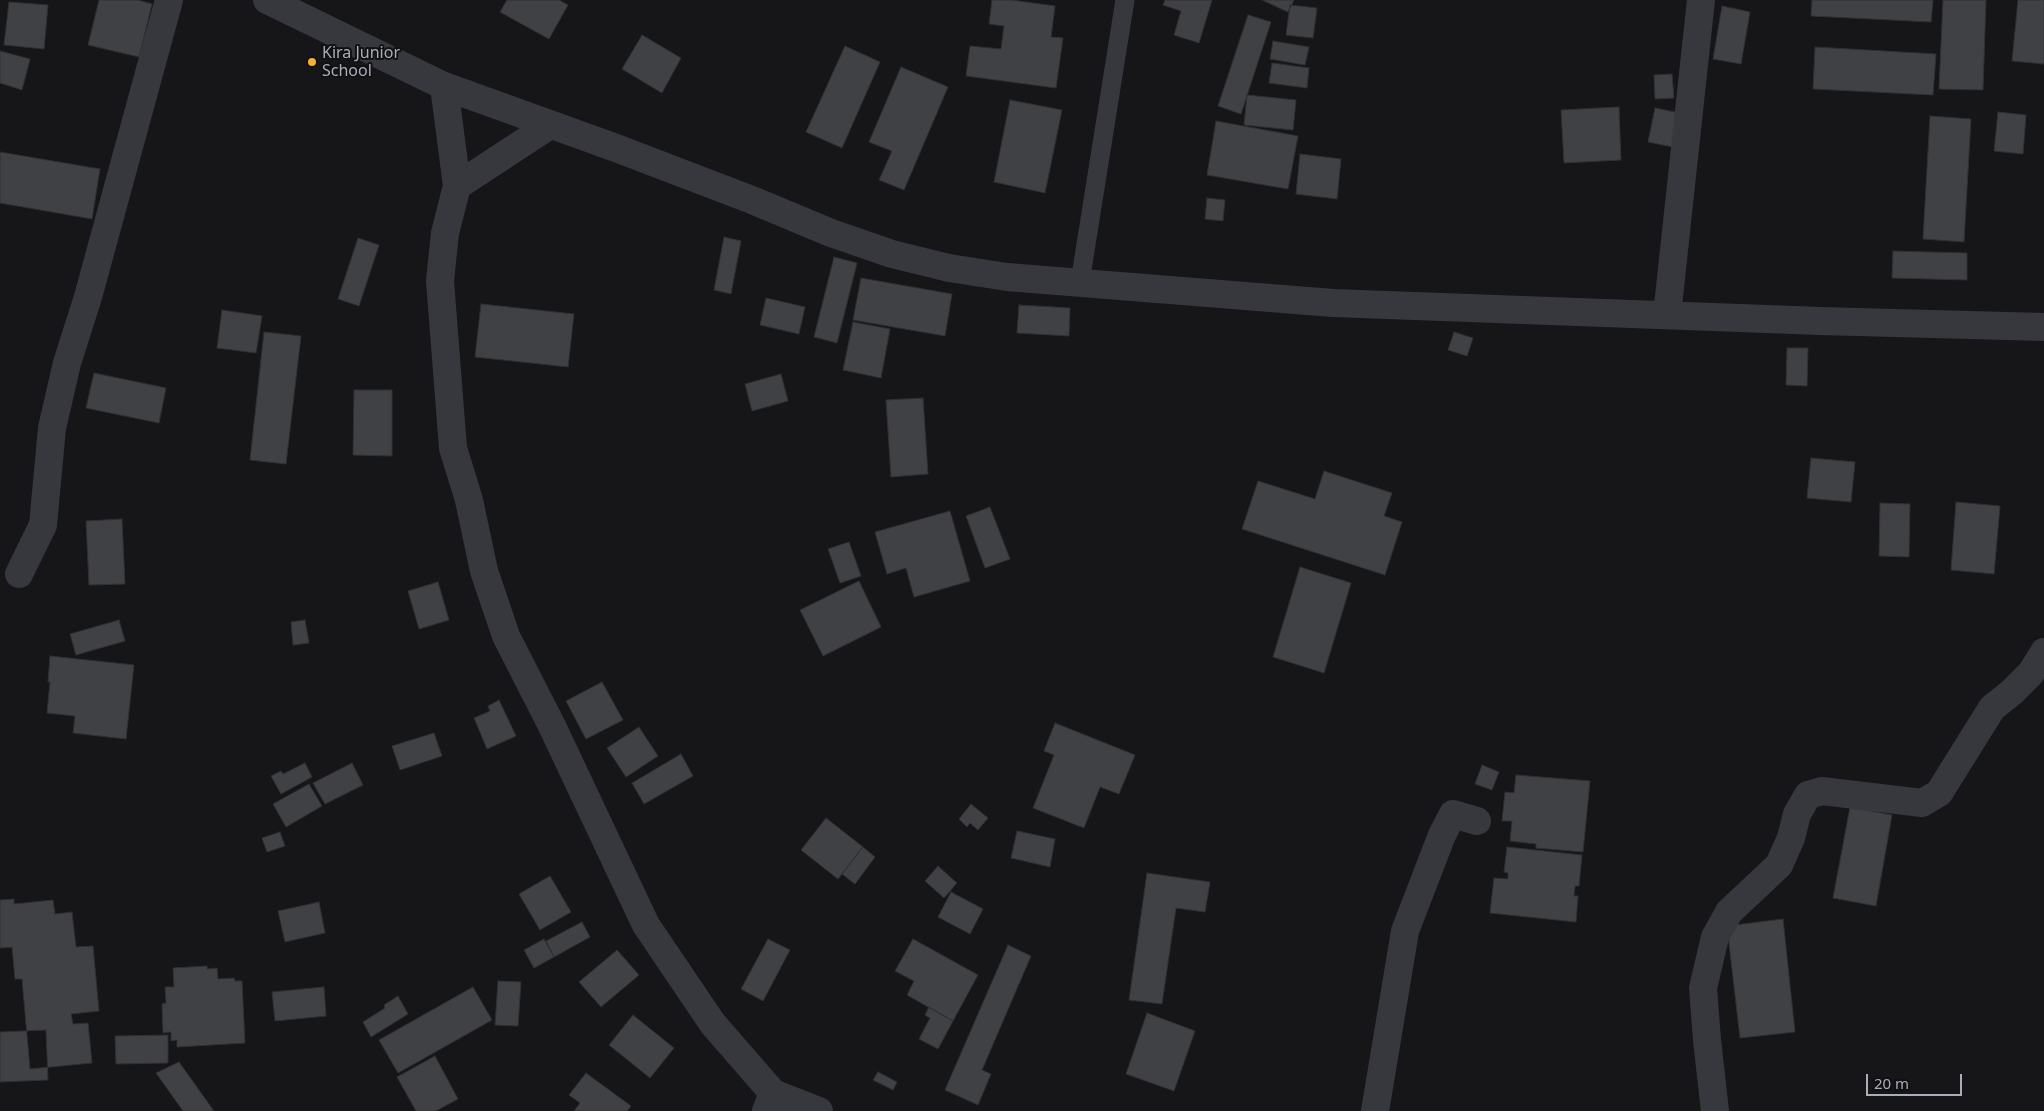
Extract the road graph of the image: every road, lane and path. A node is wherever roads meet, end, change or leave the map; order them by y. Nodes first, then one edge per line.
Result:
1 (168, 0) edge
2 (267, 0) edge
3 (1125, 0) edge
4 (1701, 0) edge
5 (444, 86) junction
6 (550, 125) junction
7 (456, 186) junction
8 (1080, 282) junction
9 (1667, 315) junction
10 (2044, 327) edge
11 (19, 574) dead end
12 (2044, 652) edge
13 (1477, 821) dead end
14 (769, 1102) edge
15 (819, 1111) edge
16 (1375, 1111) edge
17 (1715, 1111) edge

1 - 11 street
2 - 5 street
3 - 8 lane
4 - 9 street
5 - 6 street
5 - 7 street
6 - 7 street
6 - 8 street
7 - 14 street
8 - 9 street
9 - 10 street
12 - 17 street
13 - 16 street
14 - 15 street

